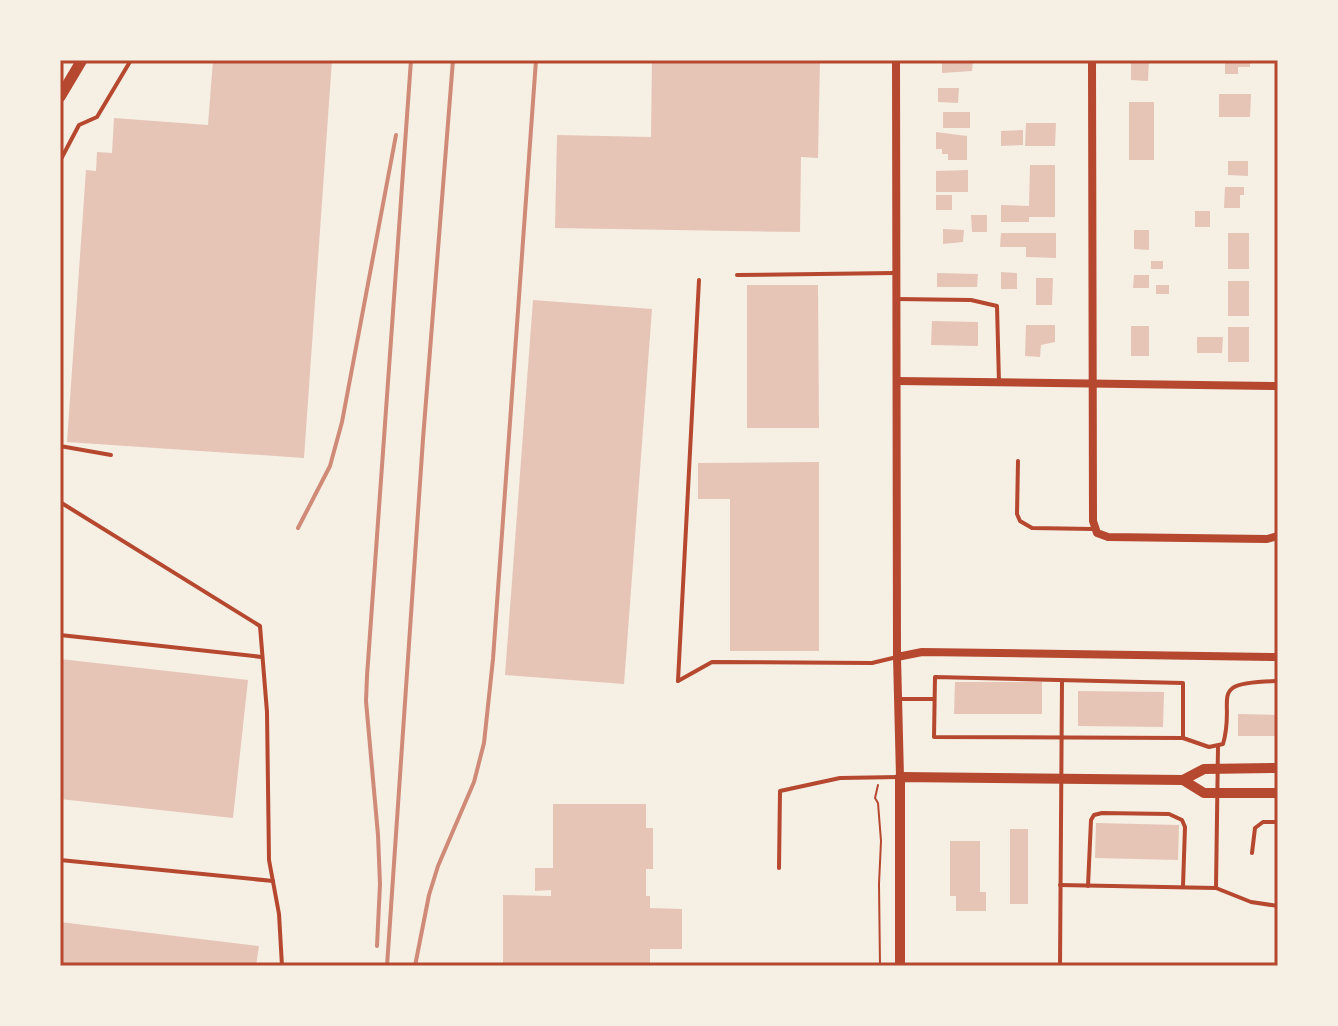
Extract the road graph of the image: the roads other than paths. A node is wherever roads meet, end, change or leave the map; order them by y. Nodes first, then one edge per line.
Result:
1 (82, 60) edge
2 (131, 60) edge
3 (896, 60) edge
4 (1092, 60) edge
5 (60, 97) edge
6 (60, 161) edge
7 (897, 273) junction
8 (737, 275) dead end
9 (699, 280) dead end
10 (897, 299) junction
11 (897, 381) junction
12 (999, 383) junction
13 (1093, 384) junction
14 (1278, 386) edge
15 (60, 446) edge
16 (111, 455) dead end
17 (1018, 461) dead end
18 (60, 502) edge
19 (1096, 531) junction
20 (1278, 536) edge
21 (60, 635) edge
22 (262, 657) junction
23 (897, 657) junction
24 (1278, 657) edge
25 (1062, 681) junction
26 (1278, 681) edge
27 (898, 699) junction
28 (934, 699) junction
29 (1061, 736) junction
30 (1183, 738) junction
31 (1218, 747) junction
32 (1278, 768) edge
33 (1218, 769) junction
34 (900, 777) junction
35 (1060, 779) junction
36 (1183, 780) junction
37 (1217, 793) junction
38 (1278, 793) edge
39 (1278, 822) edge
40 (1252, 853) dead end
41 (60, 860) edge
42 (779, 868) dead end
43 (273, 881) junction
44 (1060, 885) junction
45 (1088, 886) junction
46 (1183, 886) junction
47 (1216, 888) junction
48 (1278, 906) edge
49 (282, 966) edge
50 (900, 966) edge
51 (1060, 966) edge

1 - 5 main road
2 - 6 lane
3 - 7 street
4 - 13 street
7 - 8 lane
7 - 10 street
9 - 23 lane
10 - 11 street
10 - 12 lane
11 - 12 street
11 - 23 street
12 - 13 street
13 - 14 street
13 - 19 street
15 - 16 lane
17 - 19 lane
18 - 22 lane
19 - 20 street
21 - 22 lane
22 - 43 lane
23 - 24 street
23 - 27 street
25 - 28 lane
25 - 29 lane
25 - 30 lane
26 - 31 lane
27 - 28 lane
27 - 34 street
28 - 29 lane
29 - 30 lane
29 - 35 lane
30 - 31 lane
31 - 33 lane
32 - 33 street
33 - 36 street
33 - 37 lane
34 - 35 street
34 - 42 lane
34 - 50 street
35 - 36 street
35 - 44 lane
36 - 37 street
37 - 38 street
37 - 47 lane
39 - 40 lane
41 - 43 lane
43 - 49 lane
44 - 45 lane
44 - 51 lane
45 - 46 lane
45 - 46 lane
46 - 47 lane
47 - 48 lane

